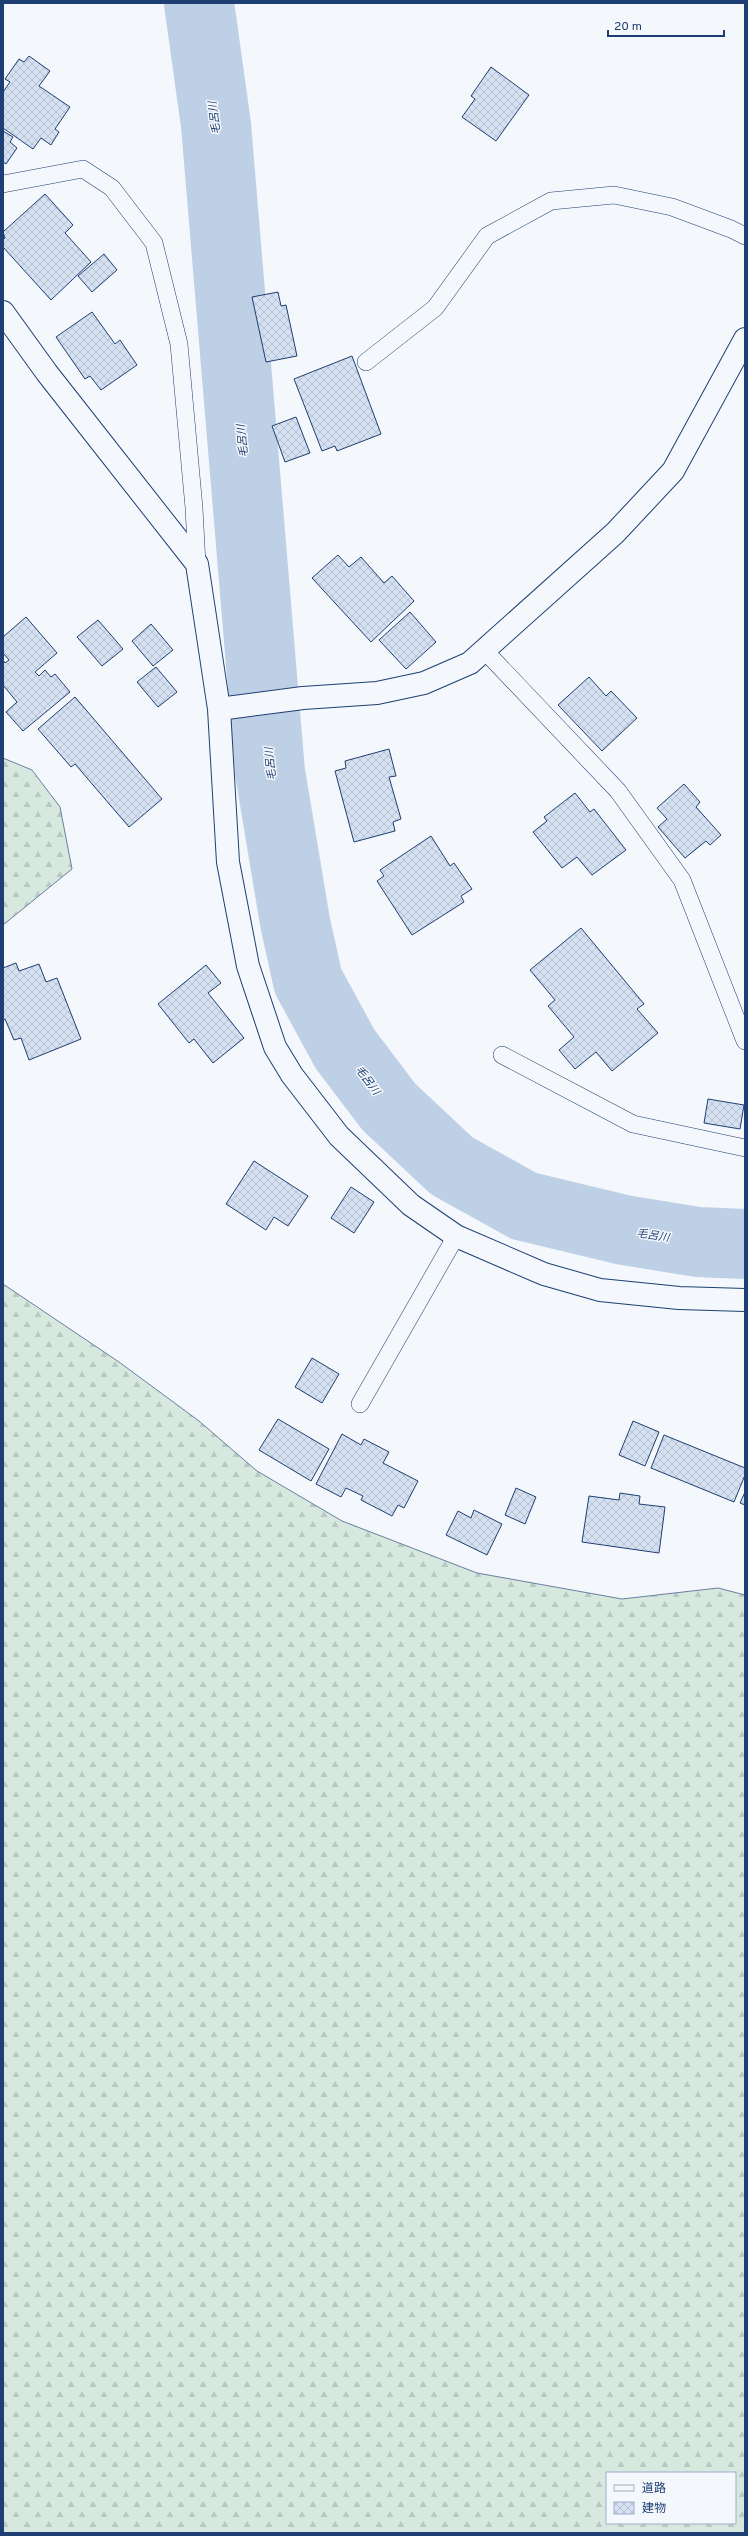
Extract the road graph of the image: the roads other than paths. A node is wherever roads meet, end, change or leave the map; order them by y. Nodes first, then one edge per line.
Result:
1 (3, 184) edge
2 (745, 236) edge
3 (3, 312) edge
4 (745, 339) edge
5 (366, 362) dead end
6 (197, 564) junction
7 (485, 651) junction
8 (219, 709) junction
9 (745, 1041) edge
10 (502, 1055) dead end
11 (745, 1148) edge
12 (456, 1236) junction
13 (745, 1300) edge
14 (360, 1404) dead end

1 - 6 lane
2 - 5 lane
3 - 6 street
4 - 7 street
6 - 8 street
7 - 8 street
7 - 9 lane
8 - 12 street
10 - 11 lane
12 - 13 street
12 - 14 lane

